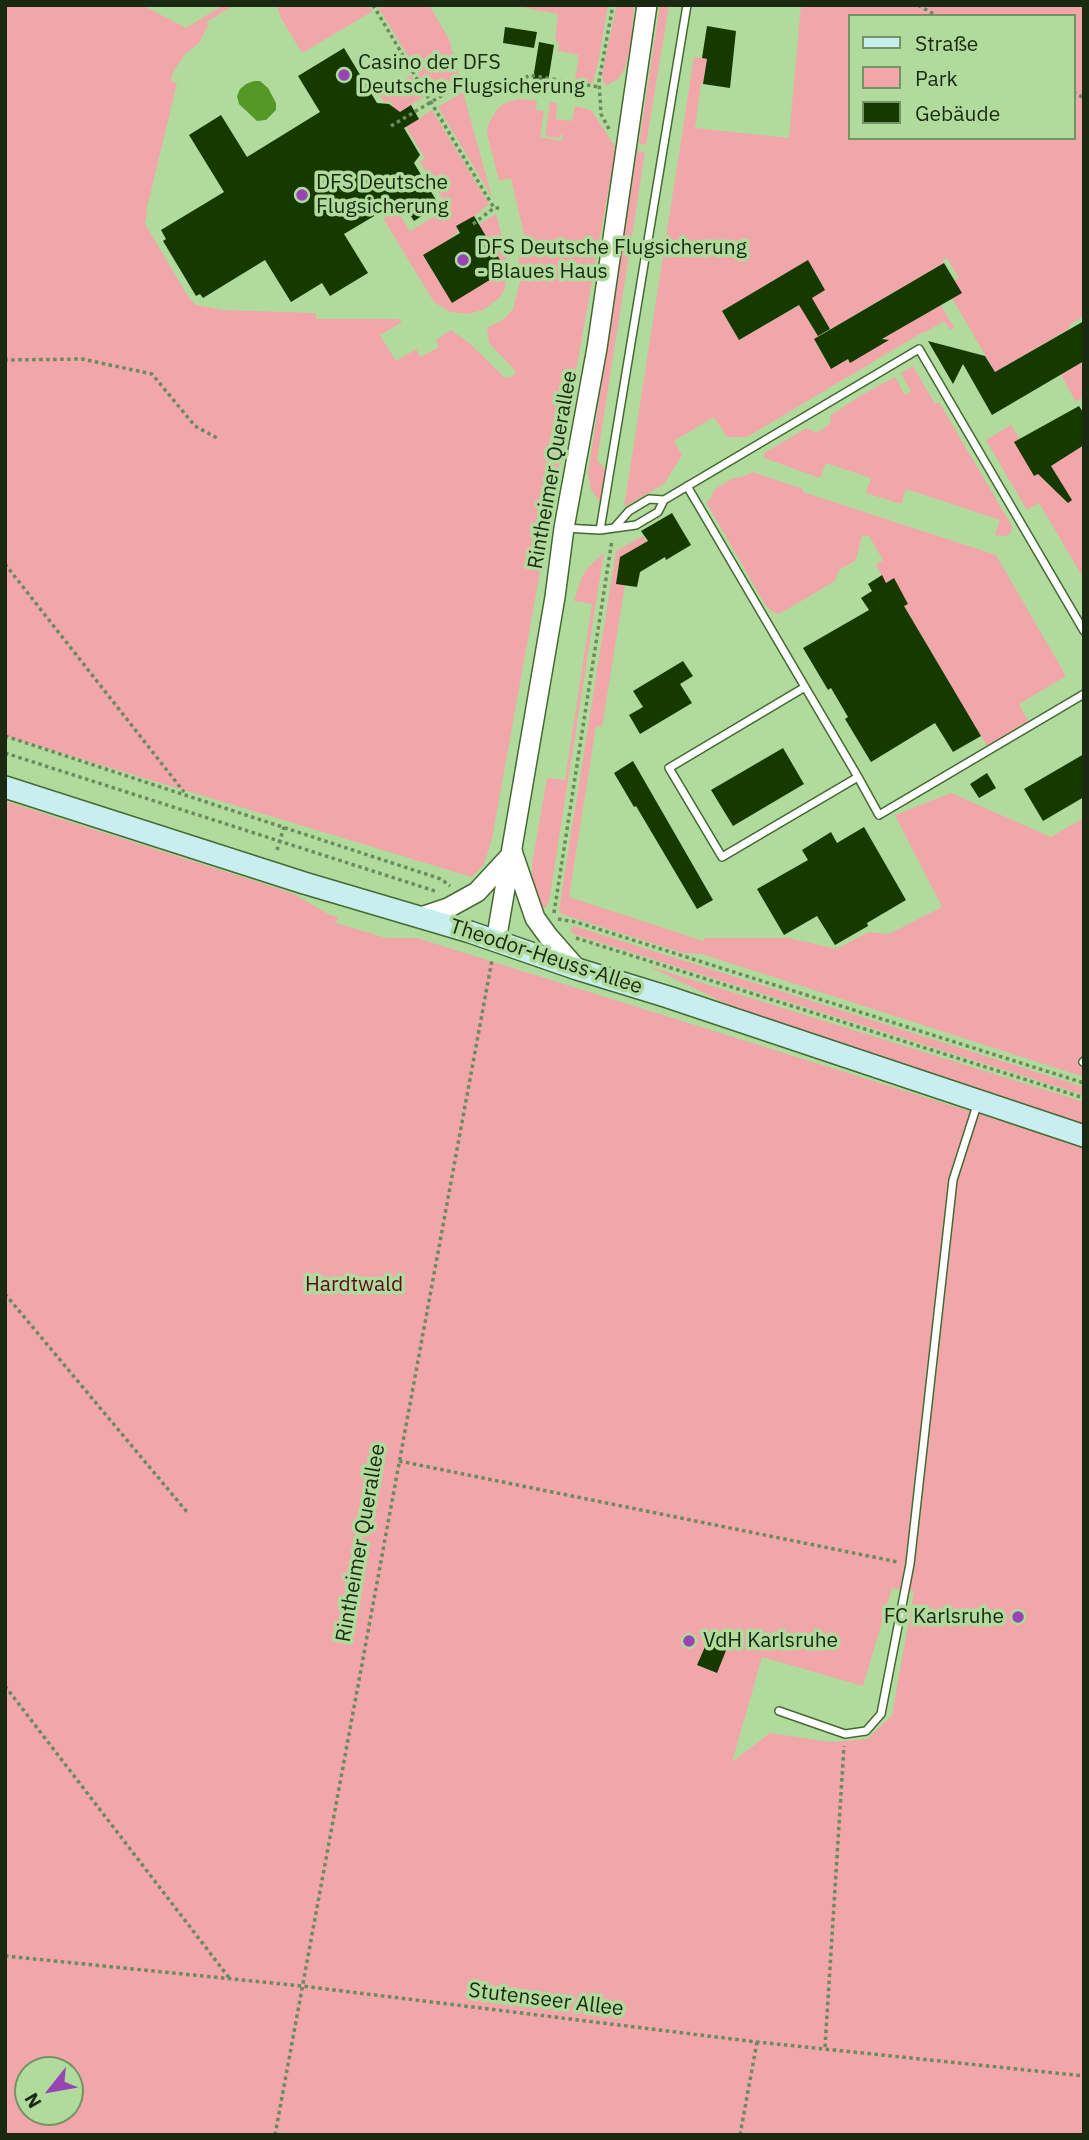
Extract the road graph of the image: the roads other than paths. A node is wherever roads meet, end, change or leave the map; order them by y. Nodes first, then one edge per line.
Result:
1 (647, 5) edge
2 (687, 5) edge
3 (687, 486) junction
4 (664, 500) junction
5 (564, 528) junction
6 (614, 528) junction
7 (600, 530) junction
8 (1084, 631) edge
9 (805, 687) junction
10 (1084, 694) edge
11 (858, 777) junction
12 (5, 787) edge
13 (513, 853) junction
14 (421, 917) junction
15 (494, 951) junction
16 (577, 969) junction
17 (978, 1102) junction
18 (1084, 1136) edge
19 (779, 1711) dead end

1 - 5 street, Rintheimer Querallee
2 - 7 lane
3 - 4 lane
3 - 8 lane
3 - 9 lane
4 - 6 lane
4 - 6 lane
5 - 7 lane
5 - 13 street, Rintheimer Querallee
6 - 7 lane
9 - 11 lane
9 - 11 lane
10 - 11 lane
12 - 14 main road, Theodor-Heuss-Allee
13 - 14 street
13 - 15 street, Rintheimer Querallee
13 - 16 street
14 - 15 main road, Theodor-Heuss-Allee
15 - 16 main road, Theodor-Heuss-Allee
16 - 17 main road, Theodor-Heuss-Allee
17 - 18 main road, Theodor-Heuss-Allee
17 - 19 lane

